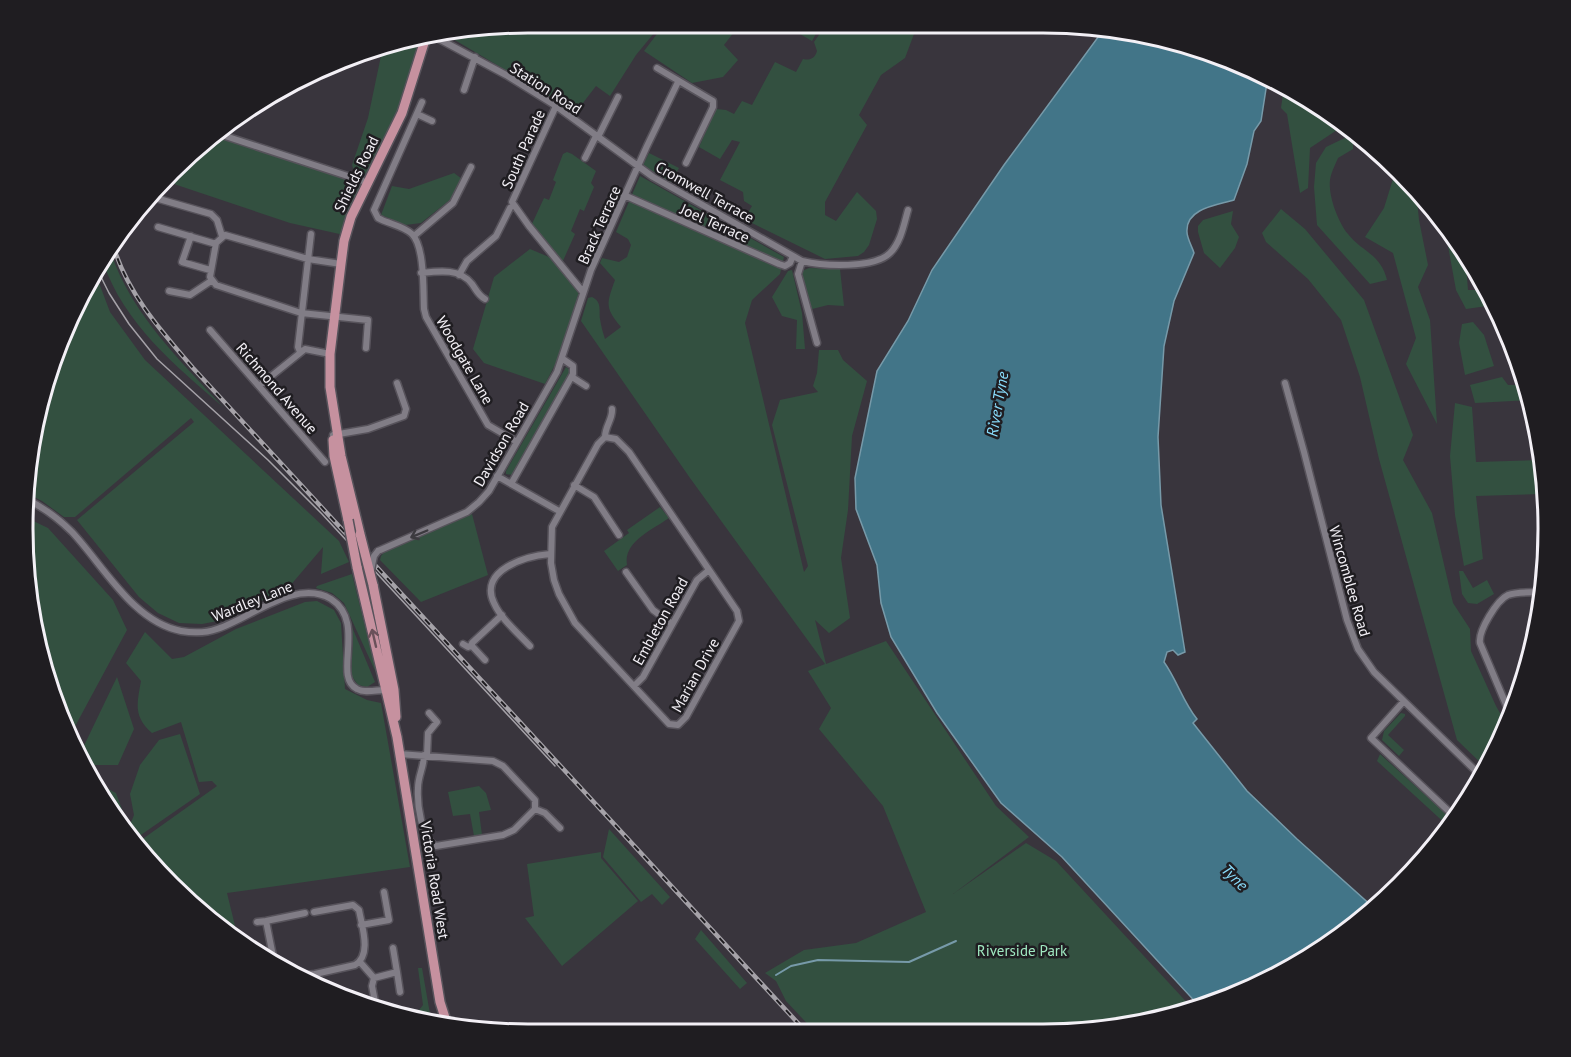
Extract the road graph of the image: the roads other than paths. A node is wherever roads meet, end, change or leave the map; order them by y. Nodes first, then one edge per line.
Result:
1 (443, 41) edge
2 (423, 45) edge
3 (475, 57) junction
4 (657, 68) dead end
5 (678, 82) junction
6 (464, 90) dead end
7 (618, 97) dead end
8 (422, 102) dead end
9 (556, 106) junction
10 (417, 114) junction
11 (432, 121) dead end
12 (226, 136) edge
13 (597, 136) junction
14 (585, 158) dead end
15 (686, 163) dead end
16 (471, 167) dead end
17 (637, 167) junction
18 (467, 174) junction
19 (476, 178) dead end
20 (369, 183) junction
21 (624, 195) junction
22 (159, 199) edge
23 (511, 205) junction
24 (908, 210) dead end
25 (158, 227) dead end
26 (312, 234) dead end
27 (190, 236) junction
28 (222, 236) junction
29 (414, 236) junction
30 (216, 244) junction
31 (793, 256) junction
32 (308, 259) junction
33 (802, 261) junction
34 (341, 264) junction
35 (210, 270) junction
36 (421, 273) junction
37 (459, 275) junction
38 (211, 281) junction
39 (169, 291) dead end
40 (583, 292) junction
41 (485, 299) dead end
42 (301, 313) junction
43 (335, 316) junction
44 (210, 330) dead end
45 (817, 343) dead end
46 (366, 348) dead end
47 (300, 352) junction
48 (330, 354) junction
49 (563, 359) junction
50 (572, 377) junction
51 (398, 383) dead end
52 (1285, 383) dead end
53 (259, 386) junction
54 (586, 386) dead end
55 (612, 409) dead end
56 (335, 435) junction
57 (605, 437) junction
58 (516, 442) junction
59 (337, 456) junction
60 (325, 462) dead end
61 (497, 476) junction
62 (511, 484) junction
63 (574, 485) junction
64 (34, 503) edge
65 (559, 511) junction
66 (619, 534) dead end
67 (550, 554) junction
68 (709, 570) junction
69 (626, 572) dead end
70 (372, 582) junction
71 (1534, 592) edge
72 (502, 615) junction
73 (672, 624) junction
74 (463, 644) dead end
75 (472, 645) junction
76 (530, 646) dead end
77 (485, 660) dead end
78 (634, 686) junction
79 (390, 690) junction
80 (1404, 701) junction
81 (1506, 704) edge
82 (429, 713) dead end
83 (399, 754) junction
84 (425, 755) junction
85 (1475, 770) edge
86 (536, 809) junction
87 (1449, 811) edge
88 (560, 828) dead end
89 (384, 892) dead end
90 (314, 912) dead end
91 (305, 914) dead end
92 (266, 921) junction
93 (257, 922) dead end
94 (362, 925) junction
95 (393, 948) dead end
96 (272, 952) edge
97 (360, 962) junction
98 (397, 972) junction
99 (315, 974) edge
100 (374, 978) junction
101 (400, 992) dead end
102 (375, 1000) edge
103 (445, 1016) edge

1 - 3 street, Station Road
2 - 20 main road, Shields Road
3 - 6 street
3 - 9 street, Station Road
4 - 5 street
5 - 15 street
5 - 17 street, Brack Terrace
7 - 13 street
8 - 10 street
9 - 13 street, Station Road
9 - 23 street, South Parade
10 - 11 street
10 - 29 street
12 - 20 street
13 - 14 street
13 - 17 street, Station Road
16 - 18 street
17 - 21 street, Brack Terrace
17 - 31 street, Cromwell Terrace
18 - 19 street
18 - 29 street
20 - 34 main road, Shields Road
21 - 31 street, Joel Terrace
21 - 40 street, Brack Terrace
22 - 28 street
23 - 37 street, South Parade
23 - 40 street
24 - 33 street
25 - 27 street
26 - 32 street
27 - 30 street
27 - 35 street
28 - 30 street
28 - 32 street
29 - 36 street
30 - 35 street
31 - 33 street
32 - 34 street
32 - 42 street
33 - 45 street
34 - 43 main road, Shields Road
35 - 38 street
36 - 37 street
36 - 58 street, Woodgate Lane
37 - 41 street
38 - 39 street
38 - 42 street
40 - 49 street, Davidson Road
42 - 43 street
42 - 47 street
43 - 46 street
43 - 48 main road, Shields Road
44 - 53 street, Richmond Avenue
47 - 48 street
47 - 53 street
48 - 56 main road, Shields Road
49 - 50 street
49 - 58 street, Davidson Road
50 - 54 street
50 - 62 street
51 - 56 street
52 - 80 street, Wincomblee Road
53 - 60 street, Richmond Avenue
55 - 57 street
56 - 59 main road, Shields Road
57 - 63 street, Marian Drive
57 - 68 street, Marian Drive
58 - 61 street, Davidson Road
59 - 70 main road, bridge
79 -> 59 main road, bridge
61 - 62 street
61 -> 70 street, Davidson Road, bridge
62 - 65 street
63 - 65 street, Marian Drive
63 - 66 street
64 - 79 street, Wardley Lane
65 - 67 street, Marian Drive
67 - 72 street
67 - 78 street, Marian Drive
68 - 73 street, Embleton Road
68 - 78 street, Marian Drive
69 - 73 street
70 - 79 main road
71 - 81 street
72 - 75 street
72 - 76 street
73 - 78 street, Embleton Road
74 - 75 street
75 - 77 street
79 - 83 main road, Victoria Road West
80 - 85 street, Wincomblee Road
80 - 87 street
82 - 84 street
83 - 84 street
83 - 103 main road, Victoria Road West
84 - 86 street
84 - 86 street
86 - 88 street
89 - 94 street
90 - 94 street
91 - 92 street
92 - 93 street
92 - 96 street
94 - 97 street
95 - 98 street
97 - 99 street
97 - 100 street
98 - 100 street
98 - 101 street
100 - 102 street

